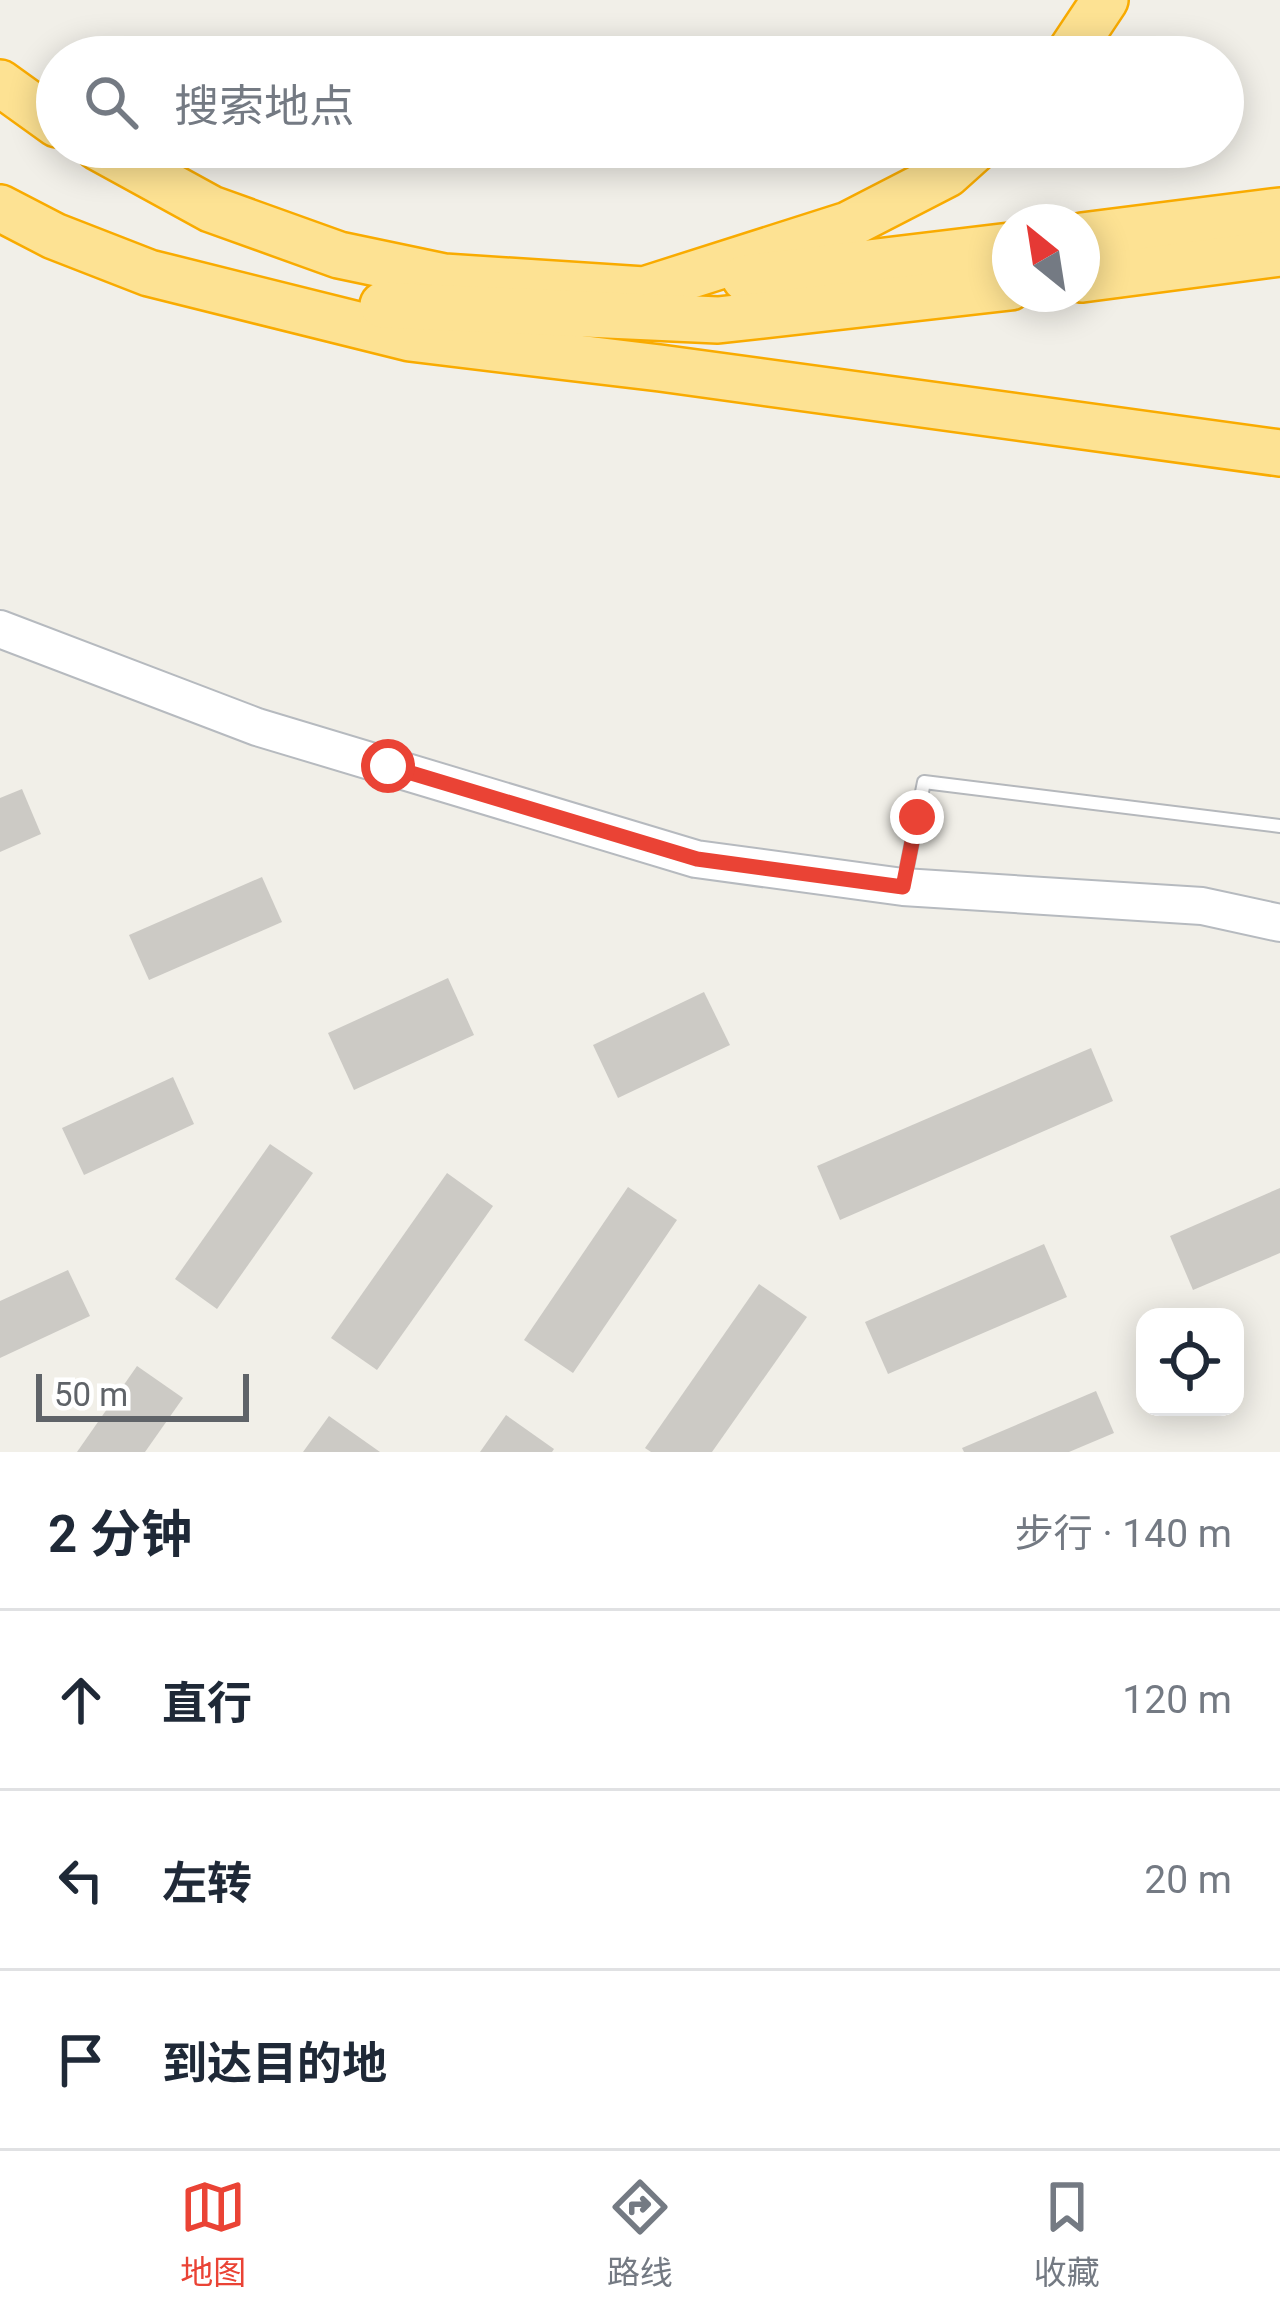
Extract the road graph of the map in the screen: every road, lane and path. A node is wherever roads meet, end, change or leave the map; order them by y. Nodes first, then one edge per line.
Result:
1 (1106, 0) edge
2 (1081, 36) edge
3 (0, 83) edge
4 (36, 109) edge
5 (136, 168) edge
6 (954, 168) edge
7 (0, 208) edge
8 (1280, 211) edge
9 (1100, 238) edge
10 (1181, 245) junction
11 (992, 248) edge
12 (1280, 253) edge
13 (149, 273) junction
14 (1100, 273) edge
15 (992, 289) edge
16 (644, 290) junction
17 (1280, 454) edge
18 (0, 629) edge
19 (1280, 826) edge
20 (903, 887) junction
21 (1280, 923) edge

1 - 2 highway
3 - 4 highway
5 - 16 highway
6 - 16 highway
7 - 13 highway
8 - 10 highway
9 - 10 highway
10 - 12 highway
10 - 14 highway
11 - 16 highway
13 - 15 highway
13 - 17 highway
18 - 20 street
19 - 20 lane
20 - 21 street

